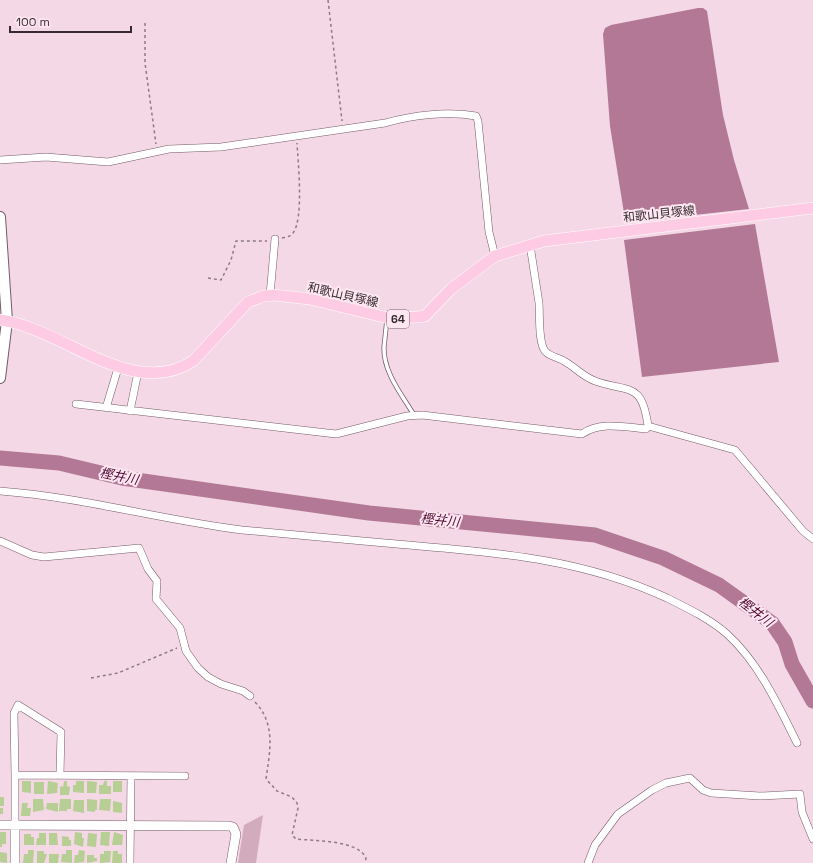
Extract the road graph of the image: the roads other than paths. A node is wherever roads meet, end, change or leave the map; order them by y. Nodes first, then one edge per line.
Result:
1 (0, 160) edge
2 (813, 208) edge
3 (0, 217) edge
4 (275, 239) road end
5 (530, 245) junction
6 (495, 256) junction
7 (270, 295) junction
8 (388, 318) junction
9 (4, 320) edge
10 (118, 368) junction
11 (138, 372) junction
12 (0, 378) edge
13 (76, 404) dead end
14 (106, 408) junction
15 (130, 411) junction
16 (414, 415) junction
17 (648, 426) junction
18 (0, 491) edge
19 (813, 538) edge
20 (0, 541) edge
21 (250, 696) road end
22 (797, 743) dead end
23 (15, 775) junction
24 (60, 775) junction
25 (131, 776) junction
26 (185, 776) dead end
27 (0, 824) edge
28 (14, 824) junction
29 (130, 825) junction
30 (813, 839) edge
31 (15, 863) edge
32 (130, 863) edge
33 (232, 863) edge
34 (588, 863) edge

1 - 6 street
2 - 5 main road, 和歌山貝塚線 / 64
3 - 9 main road
4 - 7 street
5 - 6 main road, 和歌山貝塚線 / 64
5 - 17 street
6 - 8 main road, 和歌山貝塚線 / 64
7 - 8 main road, 和歌山貝塚線 / 64
7 - 11 main road, 和歌山貝塚線 / 64
8 - 16 lane
9 - 10 main road, 和歌山貝塚線 / 64
9 - 12 main road
10 - 11 main road, 和歌山貝塚線 / 64
10 - 14 street
11 - 15 street
13 - 14 street
14 - 15 street
15 - 16 street
16 - 17 street
17 - 19 street
18 - 22 street
20 - 21 street
23 - 24 street
23 - 24 street
23 - 28 street
24 - 25 street
25 - 26 street
25 - 29 street
27 - 28 street
28 - 29 street
28 - 31 street
29 - 32 street
29 - 33 street
30 - 34 street

